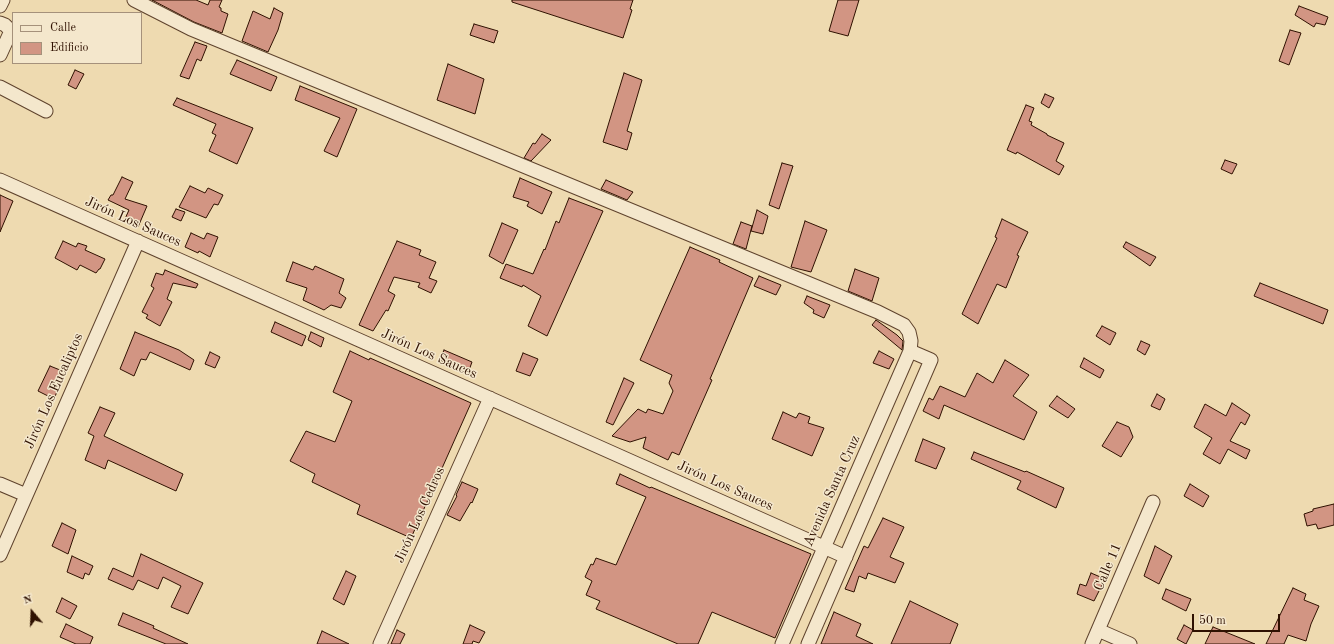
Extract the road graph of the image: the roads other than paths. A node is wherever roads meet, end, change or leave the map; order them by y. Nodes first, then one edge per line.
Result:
1 (3, 0) edge
2 (134, 0) edge
3 (0, 6) edge
4 (0, 23) edge
5 (0, 55) edge
6 (0, 87) edge
7 (46, 111) dead end
8 (0, 180) edge
9 (138, 241) junction
10 (910, 351) junction
11 (490, 398) junction
12 (0, 484) edge
13 (26, 495) junction
14 (1153, 502) dead end
15 (824, 548) junction
16 (0, 555) edge
17 (846, 557) junction
18 (1098, 630) junction
19 (380, 644) edge
20 (782, 644) edge
21 (808, 644) edge
22 (1092, 644) edge
23 (1130, 644) edge

1 - 3 street
2 - 10 street
4 - 5 street
6 - 7 street
8 - 9 street, Jirón Los Sauces
9 - 11 street, Jirón Los Sauces
9 - 13 street, Jirón Los Eucaliptos
10 - 15 street, Avenida Santa Cruz
10 - 17 street
11 - 15 street, Jirón Los Sauces
11 - 19 street, Jirón Los Cedros
12 - 13 street
13 - 16 street, Jirón Los Eucaliptos
14 - 18 street, Calle 11
15 - 17 street, Jirón Los Sauces
15 - 20 street, Avenida Santa Cruz
17 - 21 street
18 - 22 street, Calle 11
18 - 23 street

